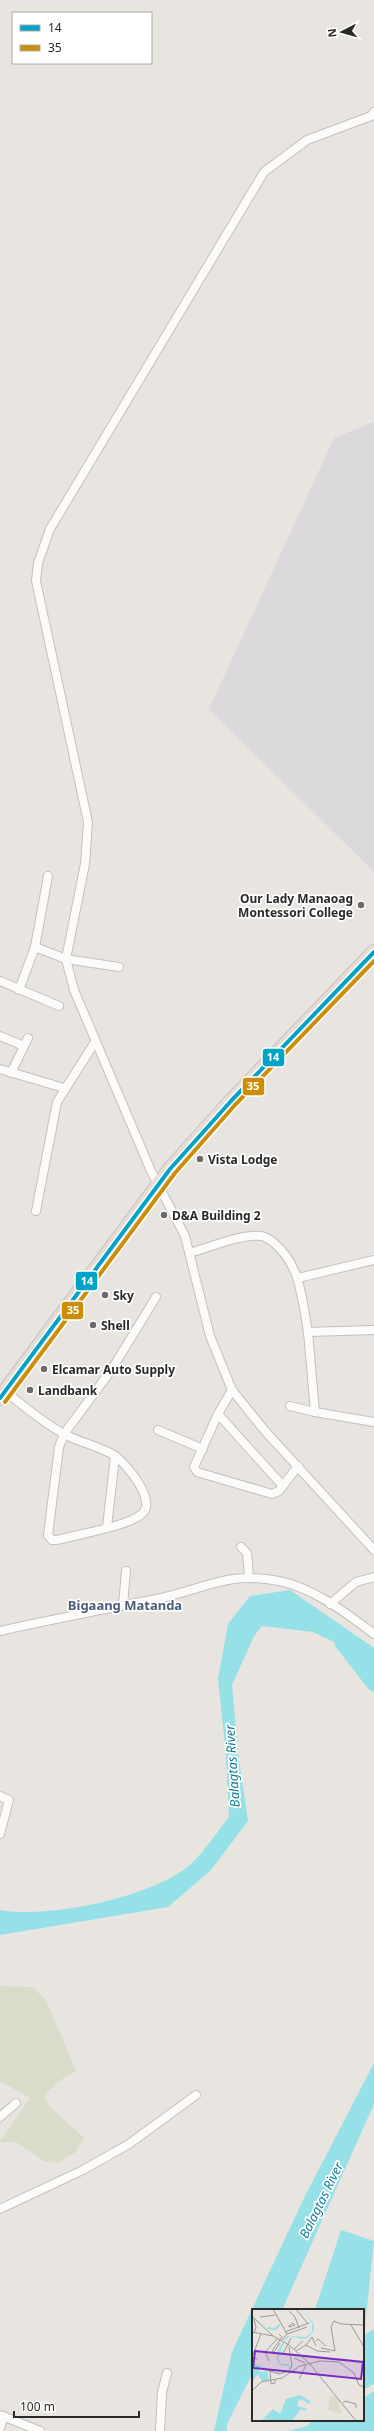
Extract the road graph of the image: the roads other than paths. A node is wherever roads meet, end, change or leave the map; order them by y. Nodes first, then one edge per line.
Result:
1 (374, 112) edge
2 (48, 876) dead end
3 (35, 947) junction
4 (374, 952) edge
5 (66, 959) junction
6 (119, 967) dead end
7 (0, 981) edge
8 (19, 990) junction
9 (59, 1006) dead end
10 (0, 1036) edge
11 (28, 1038) dead end
12 (95, 1042) junction
13 (24, 1046) junction
14 (0, 1069) edge
15 (11, 1073) junction
16 (64, 1088) junction
17 (158, 1185) junction
18 (36, 1211) dead end
19 (189, 1253) junction
20 (374, 1260) edge
21 (298, 1278) junction
22 (156, 1297) dead end
23 (374, 1330) edge
24 (308, 1332) junction
25 (232, 1390) junction
26 (3, 1394) edge
27 (290, 1406) dead end
28 (315, 1412) junction
29 (218, 1414) junction
30 (374, 1422) edge
31 (158, 1430) dead end
32 (64, 1434) junction
33 (203, 1449) junction
34 (116, 1456) junction
35 (298, 1466) junction
36 (282, 1485) junction
37 (107, 1527) junction
38 (241, 1547) dead end
39 (374, 1550) edge
40 (126, 1571) dead end
41 (249, 1577) junction
42 (374, 1577) edge
43 (330, 1604) junction
44 (123, 1606) junction
45 (0, 1630) edge
46 (374, 1634) edge
47 (0, 1796) edge
48 (0, 1834) edge
49 (196, 2095) dead end
50 (16, 2103) dead end
51 (0, 2117) edge
52 (0, 2209) edge
53 (167, 2373) dead end
54 (2, 2416) edge
55 (0, 2428) edge
56 (40, 2431) edge
57 (160, 2431) edge

1 - 5 street
2 - 3 street
3 - 5 street
3 - 8 street
4 - 17 highway
5 - 6 street
5 - 12 street
7 - 8 street
8 - 9 street
10 - 13 street
11 - 13 street
12 - 16 street
12 - 17 street
13 - 15 street
14 - 15 street
15 - 16 street
16 - 18 street
17 - 19 street
17 - 26 highway
19 - 21 street
19 - 25 street
20 - 21 street
21 - 24 street
22 - 32 street
23 - 24 street
24 - 28 street
25 - 29 street
25 - 35 street
26 - 32 street
27 - 28 street
28 - 30 street
29 - 33 street
29 - 36 street
31 - 33 street
32 - 34 street
32 - 37 street
33 - 36 street
34 - 37 street
34 - 37 street
35 - 36 street
35 - 39 street
38 - 41 street
40 - 44 street
41 - 43 street
41 - 44 street
42 - 43 street
43 - 46 street
44 - 45 street
47 - 48 street
49 - 52 street
50 - 51 street
53 - 57 street
54 - 55 street
54 - 56 street

